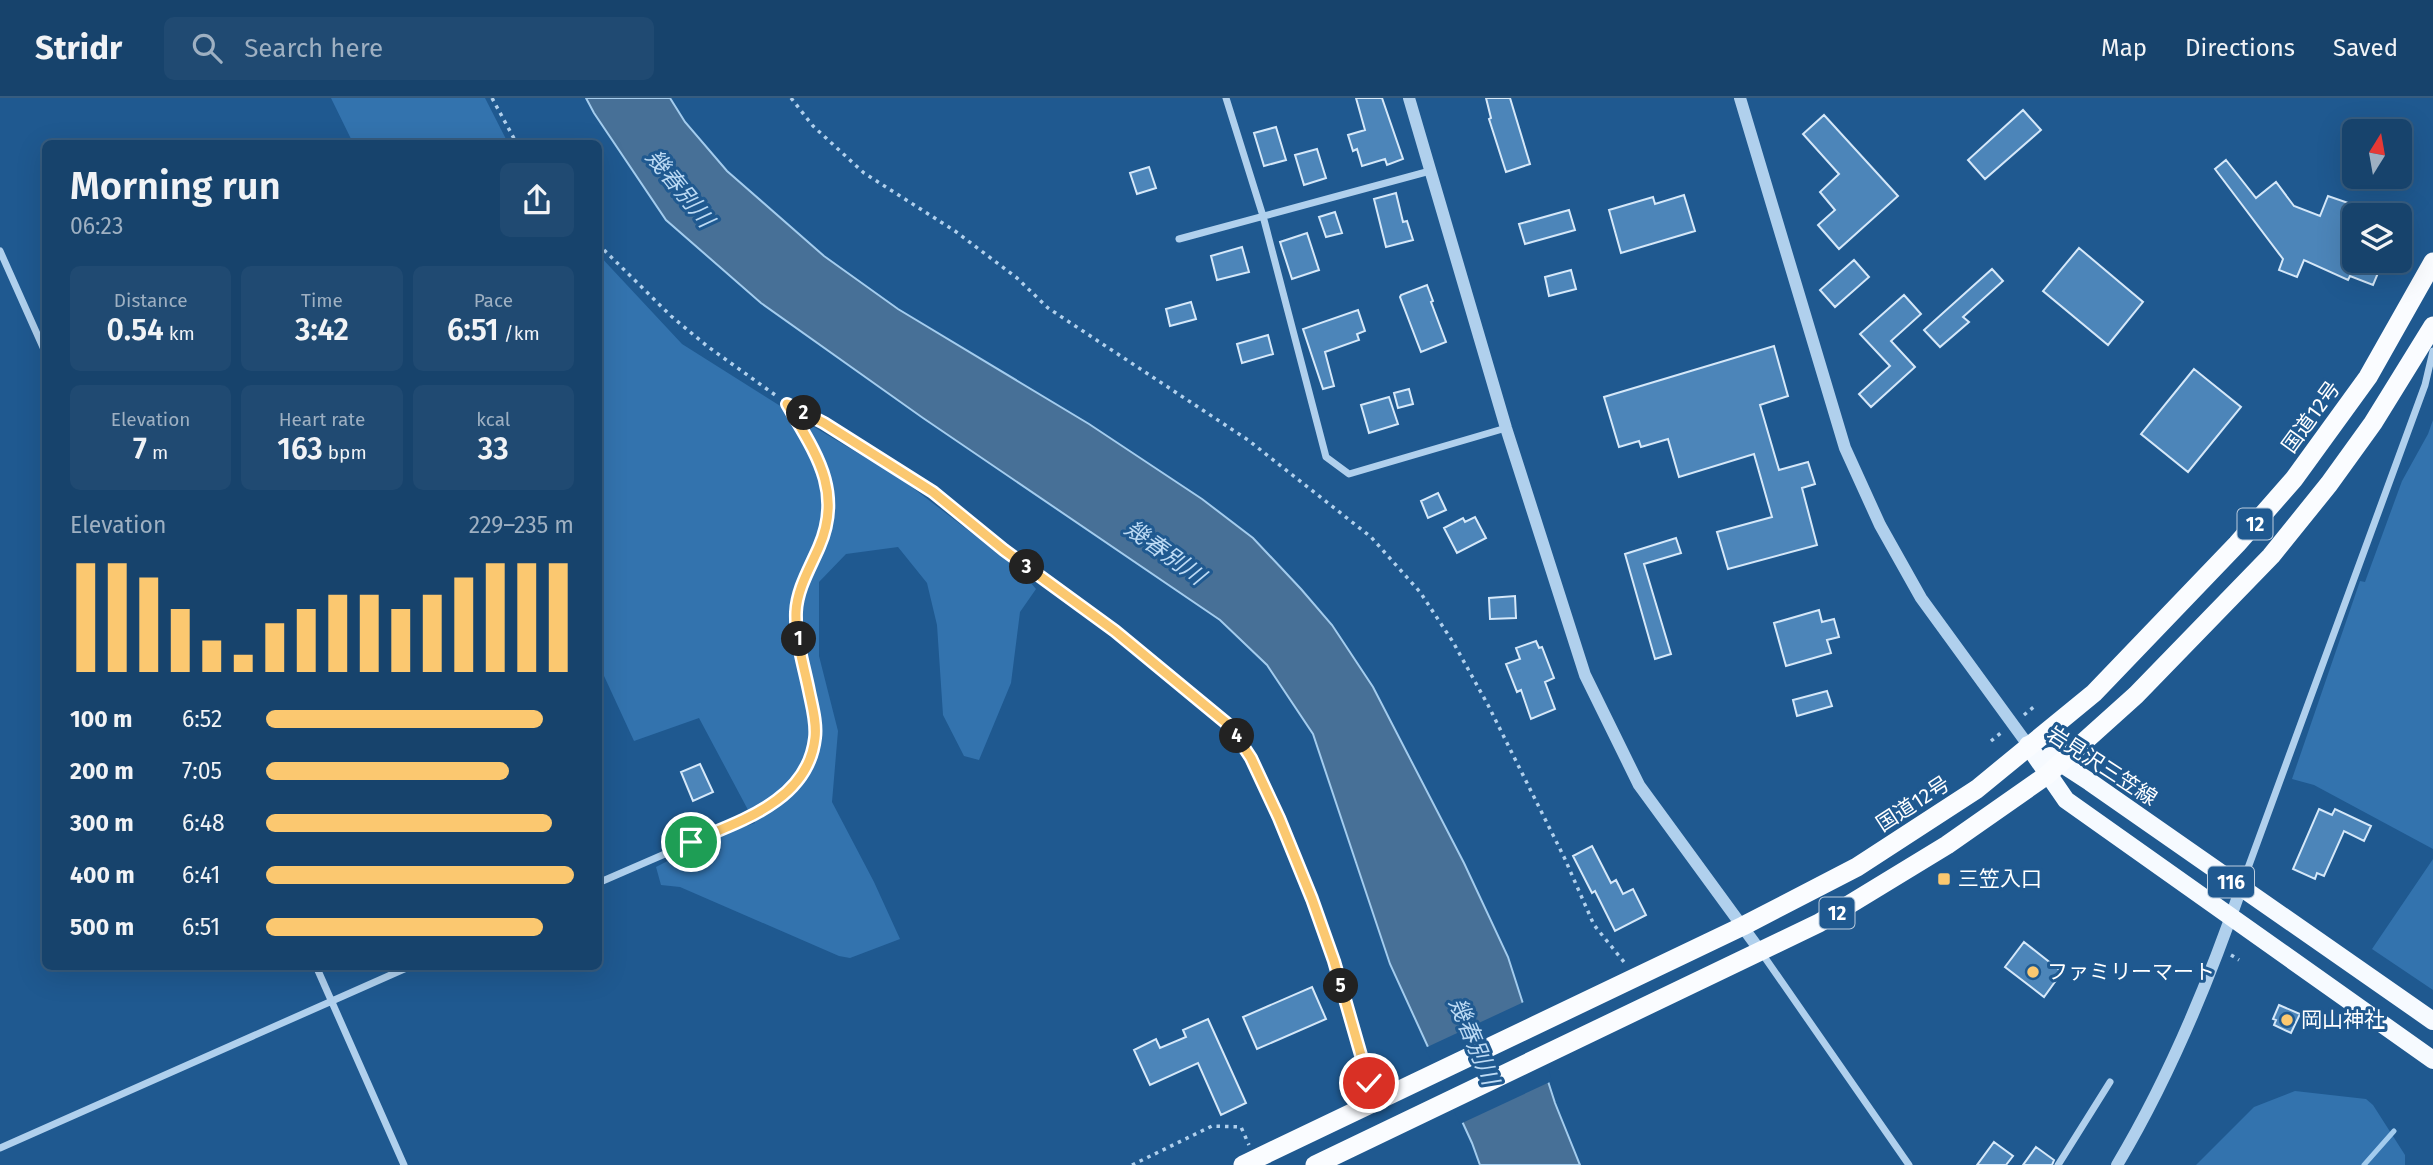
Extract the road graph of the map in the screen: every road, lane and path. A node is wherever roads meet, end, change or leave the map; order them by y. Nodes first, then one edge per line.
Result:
1 (492, 98) edge
2 (791, 98) edge
3 (1226, 98) edge
4 (1409, 98) edge
5 (1740, 98) edge
6 (515, 140) edge
7 (1430, 171) junction
8 (1263, 216) junction
9 (1179, 239) dead end
10 (602, 248) edge
11 (0, 251) edge
12 (2433, 262) edge
13 (2433, 326) edge
14 (42, 345) edge
15 (2433, 351) edge
16 (787, 404) junction
17 (1506, 428) junction
18 (2028, 745) junction
19 (2054, 769) junction
20 (602, 881) edge
21 (2241, 888) junction
22 (2231, 917) junction
23 (1743, 926) junction
24 (1761, 952) junction
25 (318, 970) edge
26 (402, 970) edge
27 (1635, 978) junction
28 (332, 1001) junction
29 (2433, 1021) edge
30 (2431, 1054) edge
31 (2110, 1082) dead end
32 (1375, 1101) junction
33 (0, 1148) edge
34 (1250, 1162) edge
35 (404, 1165) edge
36 (1132, 1165) edge
37 (1315, 1165) edge
38 (1909, 1165) edge
39 (2059, 1165) edge
40 (2117, 1165) edge

1 - 6 path
2 - 27 path
3 - 8 street
4 - 7 street
5 - 18 street
7 - 8 street
7 - 17 street
8 - 9 street
8 - 17 street
10 - 16 path
11 - 14 street
12 - 18 highway, 国道12号 / 12
13 - 19 highway, 12
15 - 21 street
16 - 20 street
16 - 32 path
17 - 23 street
18 - 19 main road, 岩見沢三笠線 / 116
18 - 23 highway, 国道12号 / 12
19 - 21 main road, 岩見沢三笠線 / 116
19 - 22 main road, 岩見沢三笠線 / 116
19 - 24 highway, 12
21 - 22 street
21 - 29 main road, 岩見沢三笠線 / 116
22 - 30 main road, 岩見沢三笠線 / 116
22 - 40 street
23 - 24 street
23 - 27 highway, 国道12号 / 12
24 - 37 highway, 12
24 - 38 street
25 - 28 street
26 - 28 street
27 - 32 highway, 国道12号 / 12
28 - 33 street
28 - 35 street
31 - 39 street
32 - 34 highway, 国道12号 / 12
34 - 36 path

